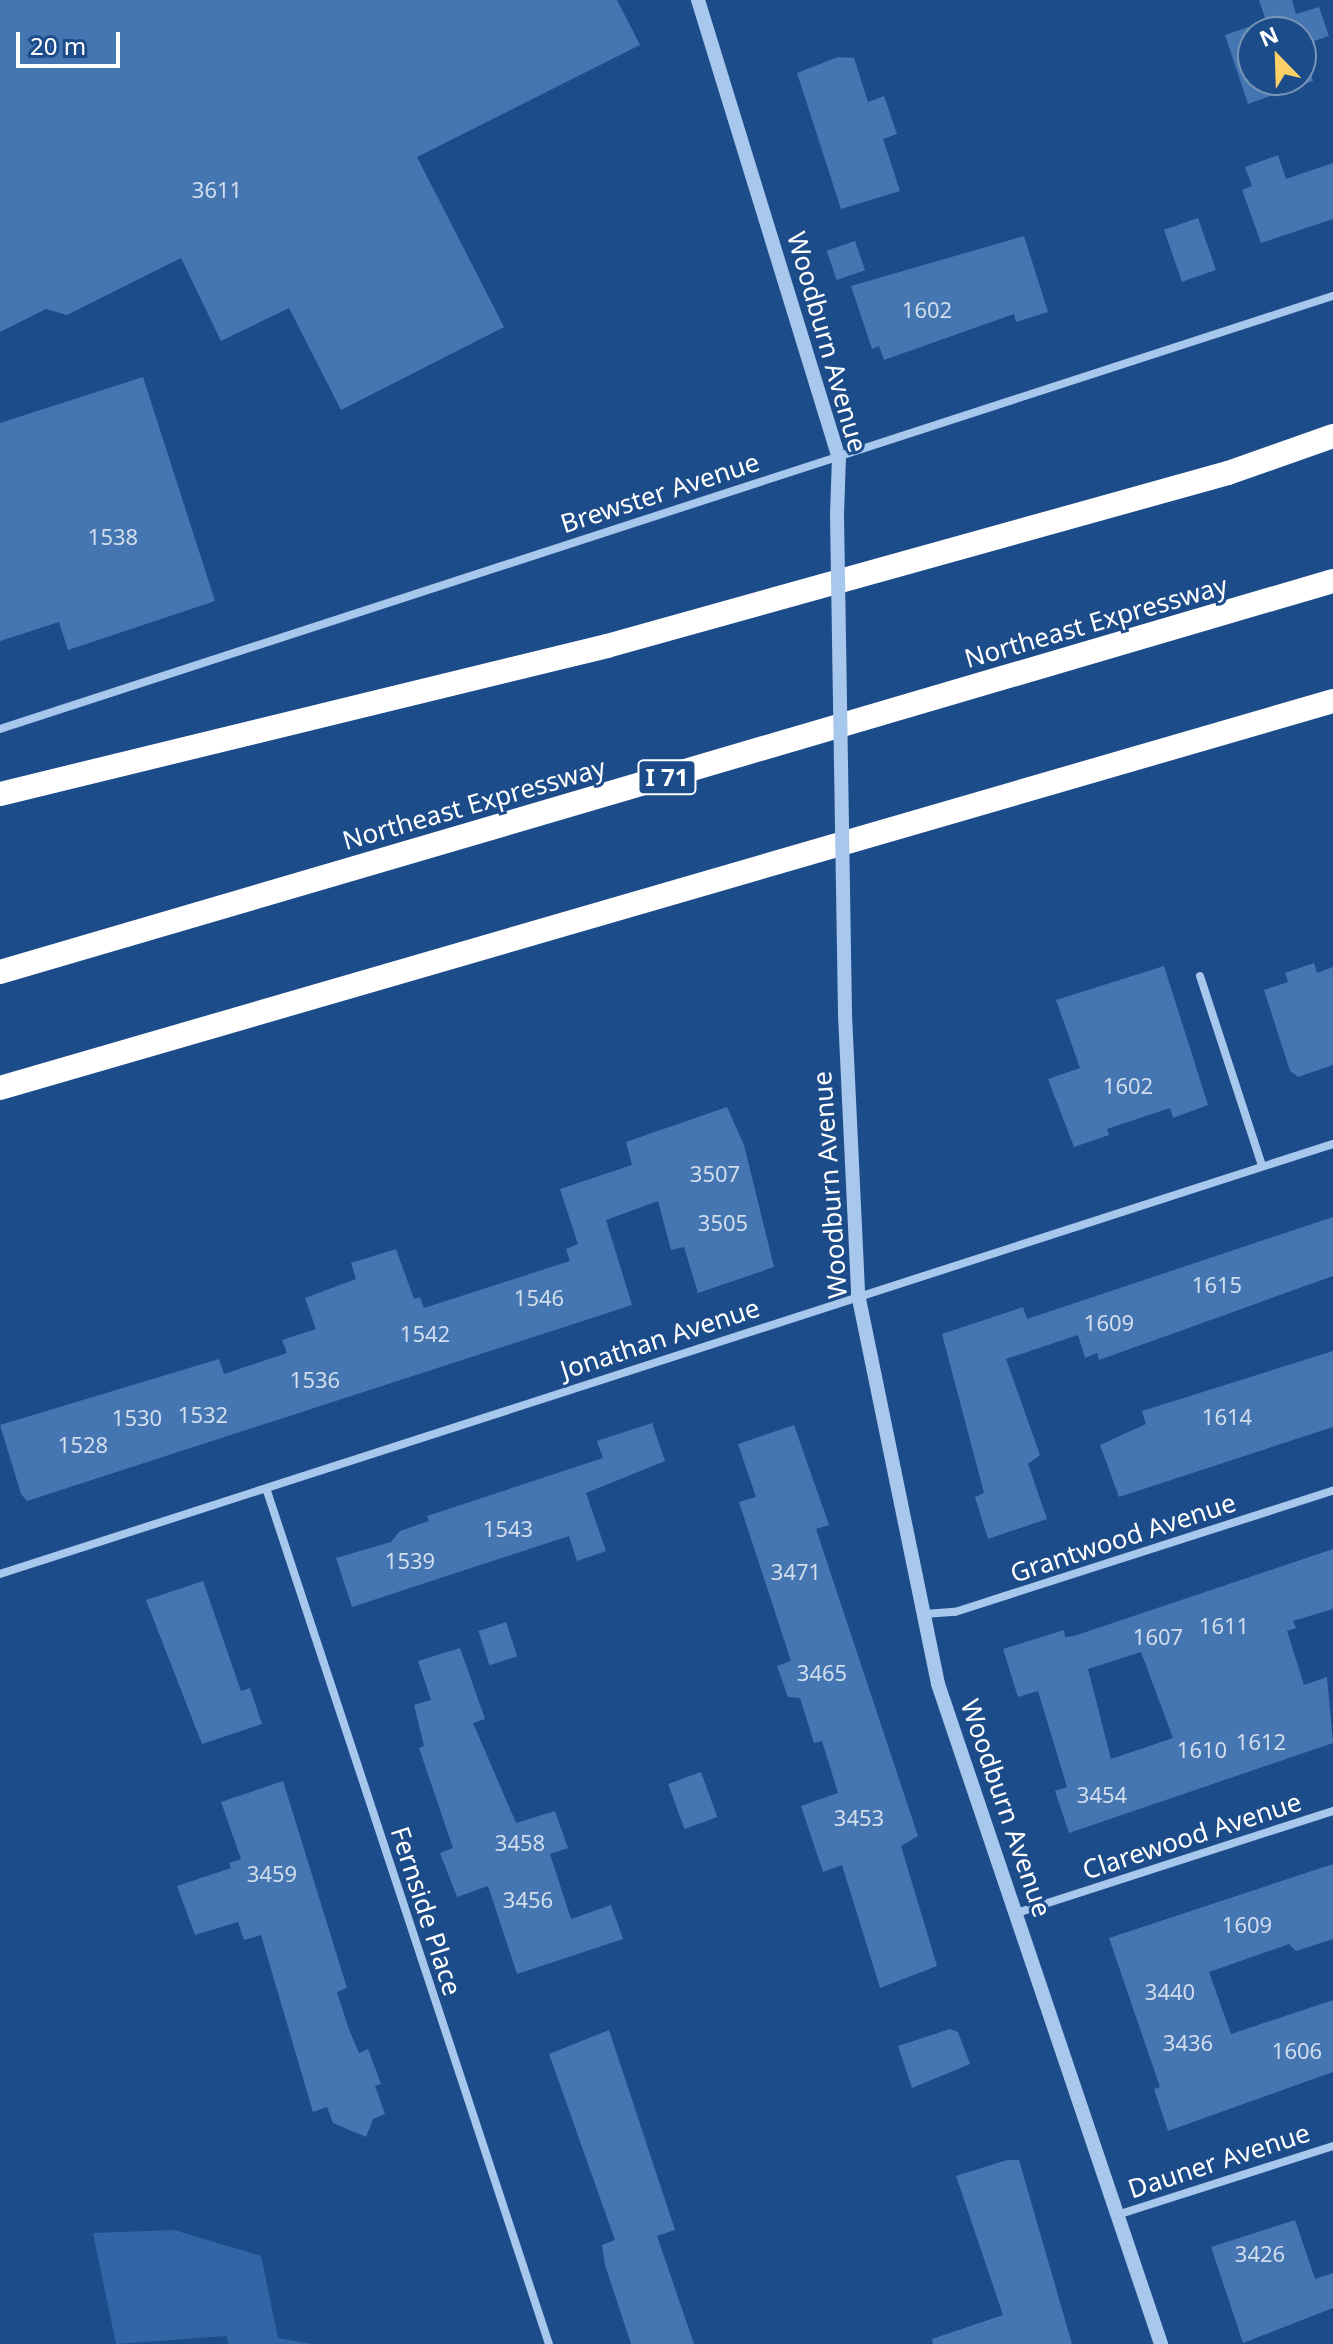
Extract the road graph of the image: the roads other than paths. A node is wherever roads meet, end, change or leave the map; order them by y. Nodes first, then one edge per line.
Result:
1 (698, 0) edge
2 (1333, 296) edge
3 (1333, 436) edge
4 (839, 457) junction
5 (1333, 581) edge
6 (1333, 701) edge
7 (0, 729) edge
8 (0, 794) edge
9 (0, 972) edge
10 (1200, 976) dead end
11 (0, 1088) edge
12 (1333, 1144) edge
13 (1262, 1166) junction
14 (858, 1294) junction
15 (267, 1491) junction
16 (1333, 1491) edge
17 (0, 1574) edge
18 (924, 1614) junction
19 (1333, 1811) edge
20 (1017, 1913) junction
21 (1333, 2146) edge
22 (1117, 2215) junction
23 (549, 2344) edge
24 (1161, 2344) edge

1 - 4 street, Woodburn Avenue
2 - 4 street, Brewster Avenue
3 - 8 highway
4 - 7 street, Brewster Avenue
4 - 14 street, Woodburn Avenue, bridge
5 - 9 highway, Northeast Expressway / I 71
6 - 11 highway
10 - 13 street
12 - 13 street, Jonathan Avenue
13 - 14 street, Jonathan Avenue
14 - 15 street, Jonathan Avenue
14 - 18 street, Woodburn Avenue
15 - 17 street, Jonathan Avenue
15 - 23 street, Fernside Place
16 - 18 street, Grantwood Avenue
18 - 20 street, Woodburn Avenue
19 - 20 street, Clarewood Avenue
20 - 22 street, Woodburn Avenue
21 - 22 street, Dauner Avenue
22 - 24 street, Woodburn Avenue

